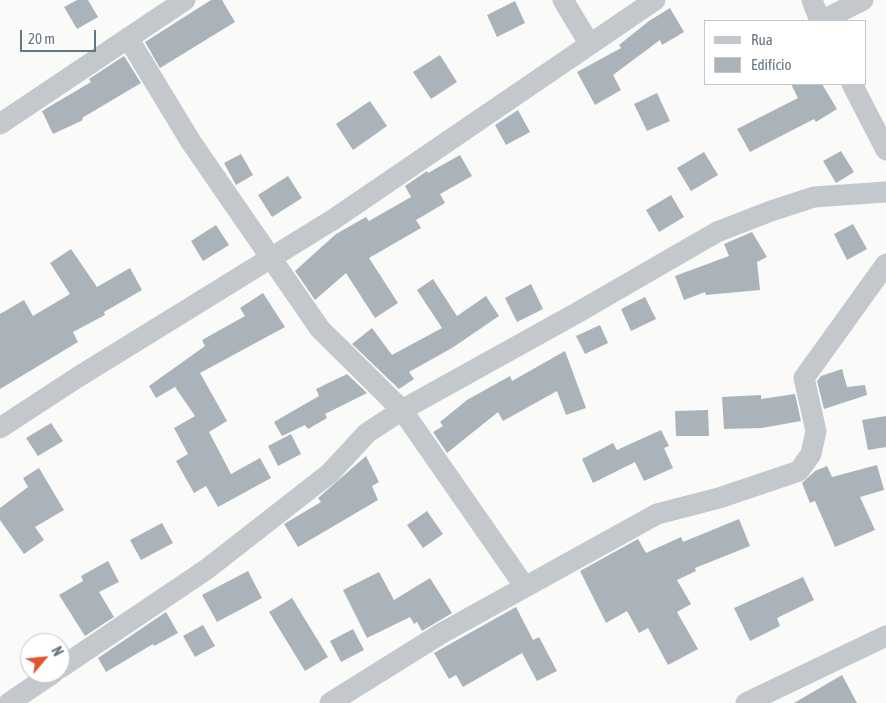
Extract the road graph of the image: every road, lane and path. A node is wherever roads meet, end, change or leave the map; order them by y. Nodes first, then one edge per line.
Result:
1 (185, 0) edge
2 (563, 0) edge
3 (655, 0) edge
4 (812, 0) edge
5 (863, 0) edge
6 (821, 20) edge
7 (823, 20) edge
8 (128, 38) junction
9 (589, 43) junction
10 (853, 85) edge
11 (0, 124) edge
12 (886, 150) edge
13 (886, 192) edge
14 (269, 258) junction
15 (886, 264) edge
16 (402, 410) junction
17 (0, 428) edge
18 (525, 587) junction
19 (886, 636) edge
20 (70, 661) edge
21 (38, 683) edge
22 (9, 703) edge
23 (330, 703) edge
24 (746, 703) edge

1 - 8 street
2 - 9 street
3 - 9 street
4 - 6 street
5 - 7 street
8 - 11 street
8 - 14 street
9 - 14 street
10 - 12 street
13 - 16 street
14 - 16 street
14 - 17 street
15 - 18 street
16 - 18 street
16 - 20 street
18 - 23 street
19 - 24 street
21 - 22 street

